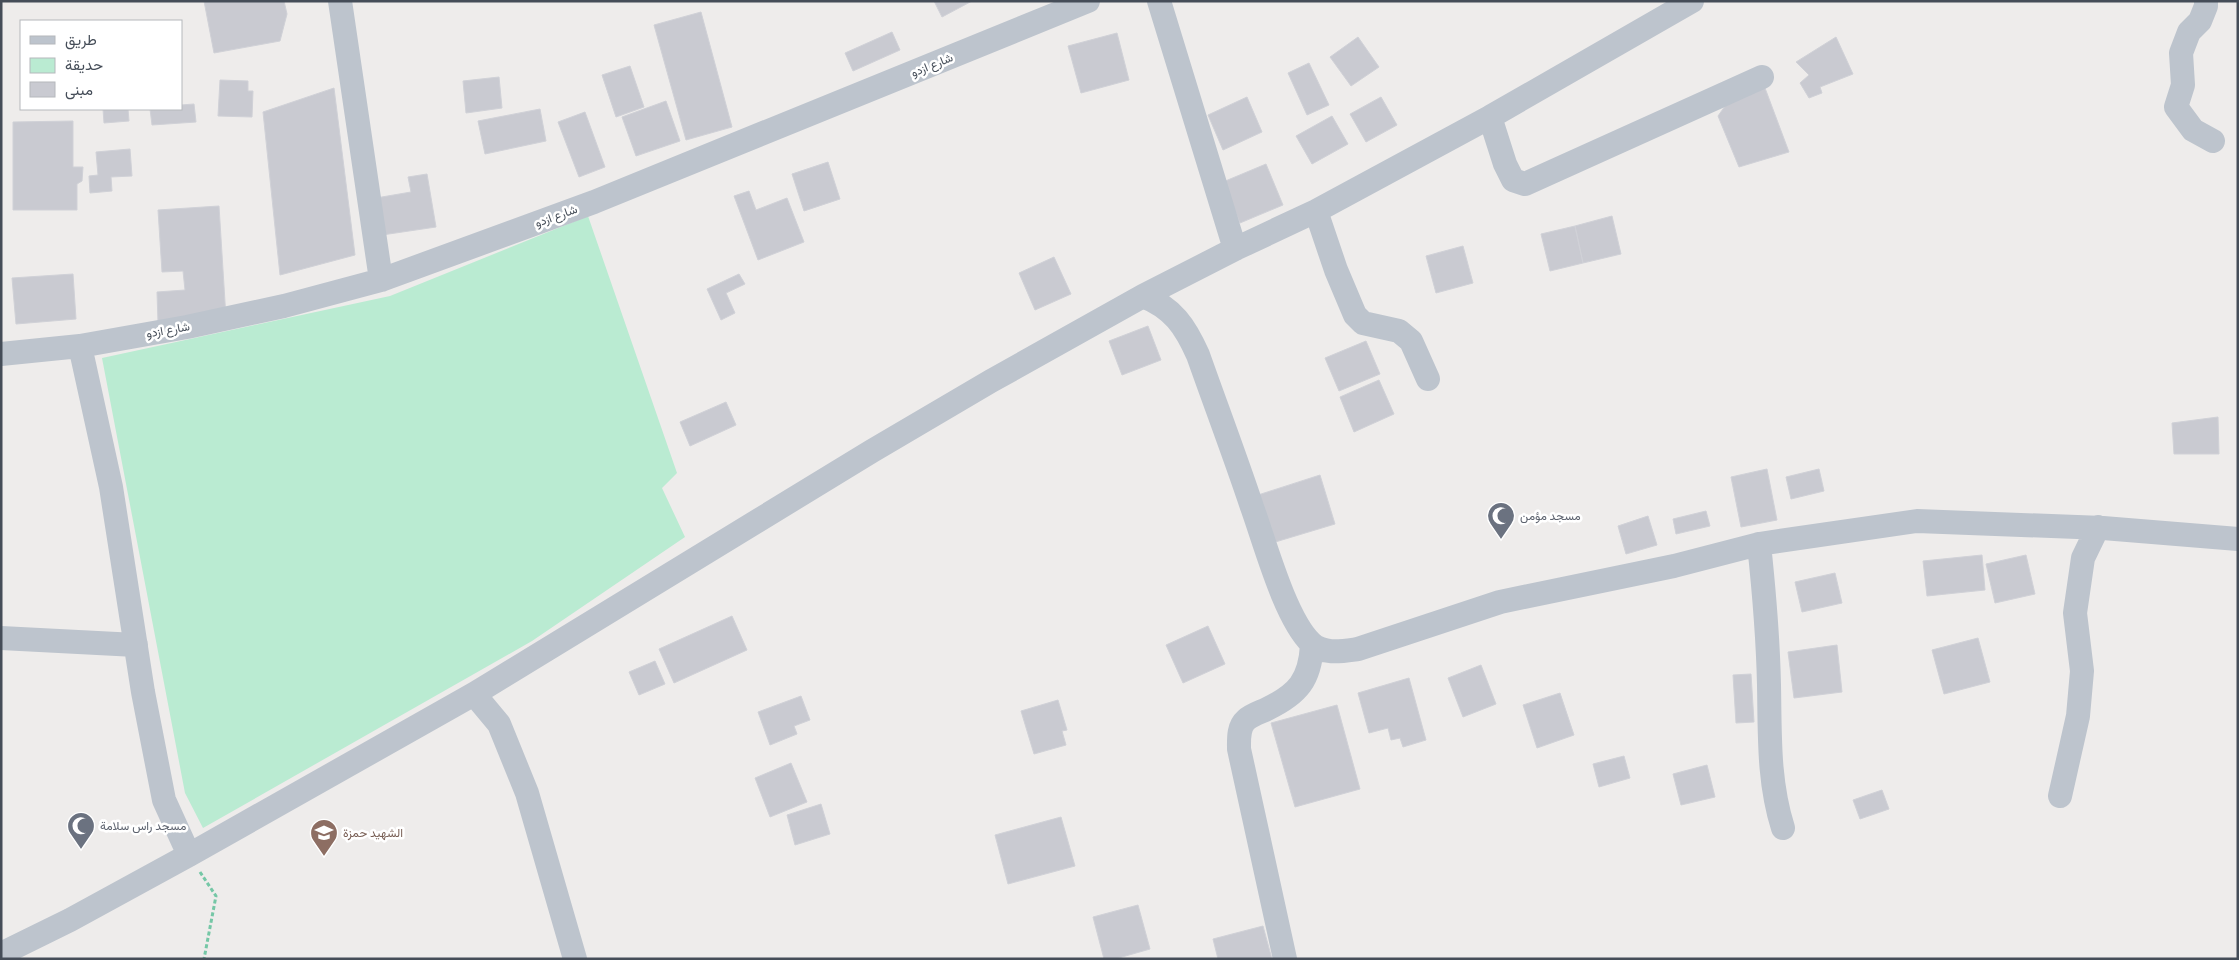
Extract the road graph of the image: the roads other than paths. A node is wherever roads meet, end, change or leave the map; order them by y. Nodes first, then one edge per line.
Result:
1 (340, 1) edge
2 (1088, 1) edge
3 (1159, 1) edge
4 (1692, 1) edge
5 (2206, 1) edge
6 (1762, 77) dead end
7 (1490, 117) junction
8 (2214, 141) dead end
9 (1316, 211) junction
10 (1235, 248) junction
11 (381, 280) junction
12 (1142, 296) junction
13 (80, 346) junction
14 (1, 354) edge
15 (1428, 380) dead end
16 (2098, 527) junction
17 (2238, 539) edge
18 (1759, 544) junction
19 (1, 638) edge
20 (136, 645) junction
21 (1312, 645) junction
22 (474, 694) junction
23 (2060, 796) dead end
24 (1783, 828) dead end
25 (189, 855) junction
26 (1, 954) edge
27 (575, 959) edge
28 (1285, 959) edge

1 - 11 street
2 - 11 street, شارع ازدو
3 - 10 street
4 - 7 street
5 - 8 street
6 - 7 street
7 - 9 street
9 - 10 street
9 - 15 street
10 - 12 street
11 - 13 street, شارع ازدو
12 - 21 street
12 - 22 street
13 - 14 street, شارع ازدو
13 - 20 street
16 - 17 street
16 - 18 street
16 - 23 street
18 - 21 street
18 - 24 street
19 - 20 street
20 - 25 street
21 - 28 street
22 - 25 street
22 - 27 street
25 - 26 street

